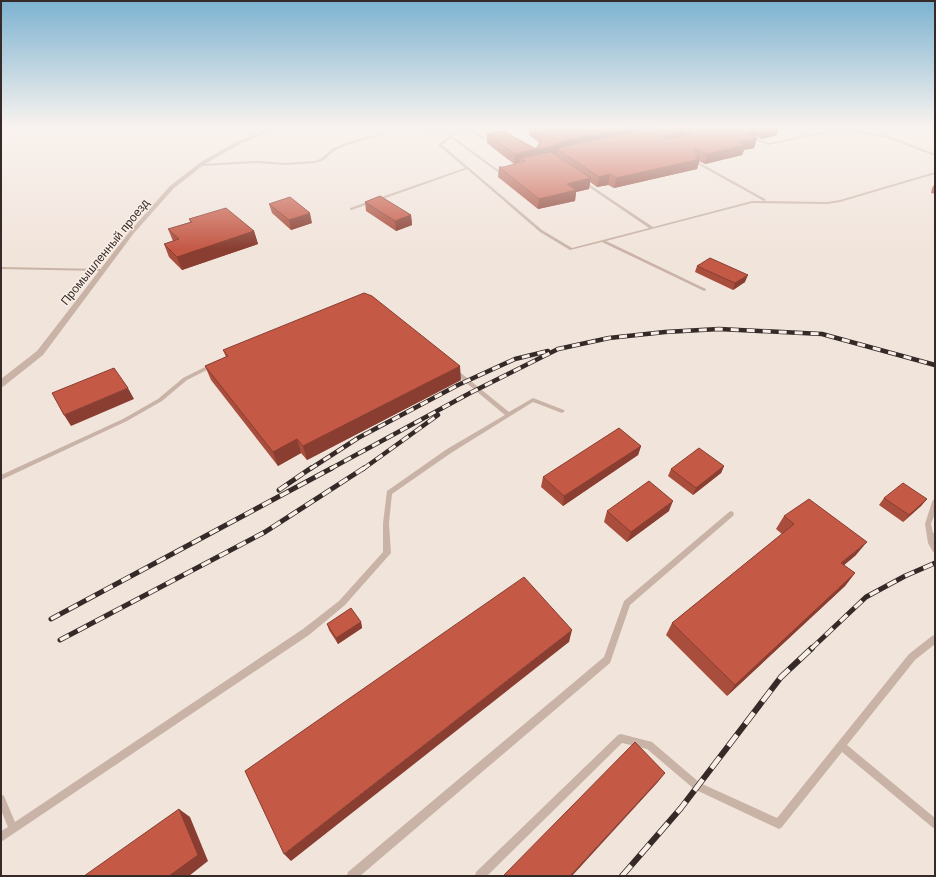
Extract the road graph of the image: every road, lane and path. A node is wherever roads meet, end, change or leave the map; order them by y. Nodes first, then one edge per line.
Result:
1 (198, 167) edge
2 (493, 167) edge
3 (705, 167) edge
4 (467, 168) joint
5 (504, 168) edge
6 (497, 170) junction
7 (935, 173) edge
8 (503, 175) edge
9 (582, 181) edge
10 (380, 199) junction
11 (766, 201) junction
12 (386, 202) edge
13 (351, 210) dead end
14 (652, 228) junction
15 (603, 241) junction
16 (1, 268) edge
17 (101, 270) junction
18 (704, 290) dead end
19 (217, 363) edge
20 (447, 364) edge
21 (1, 384) edge
22 (562, 411) dead end
23 (509, 415) junction
24 (1, 478) edge
25 (935, 502) edge
26 (731, 514) dead end
27 (935, 535) edge
28 (931, 543) junction
29 (935, 550) edge
30 (935, 639) edge
31 (841, 746) junction
32 (1, 799) edge
33 (935, 824) edge
34 (13, 828) junction
35 (1, 837) edge
36 (352, 876) edge
37 (480, 876) edge

1 - 17 street, Промышленный проезд
2 - 6 lane
3 - 11 lane
4 - 10 lane
4 - 15 lane
5 - 6 lane
6 - 8 lane
7 - 11 lane
9 - 14 lane
10 - 12 lane
10 - 13 lane
11 - 14 lane
14 - 15 lane
15 - 18 lane
16 - 17 lane
17 - 21 street, Промышленный проезд
19 - 24 lane
20 - 23 lane
22 - 23 lane
23 - 34 lane
25 - 28 lane
26 - 36 lane
27 - 28 lane
28 - 29 lane
30 - 31 lane
31 - 33 lane
31 - 37 lane
32 - 34 lane
34 - 35 lane

